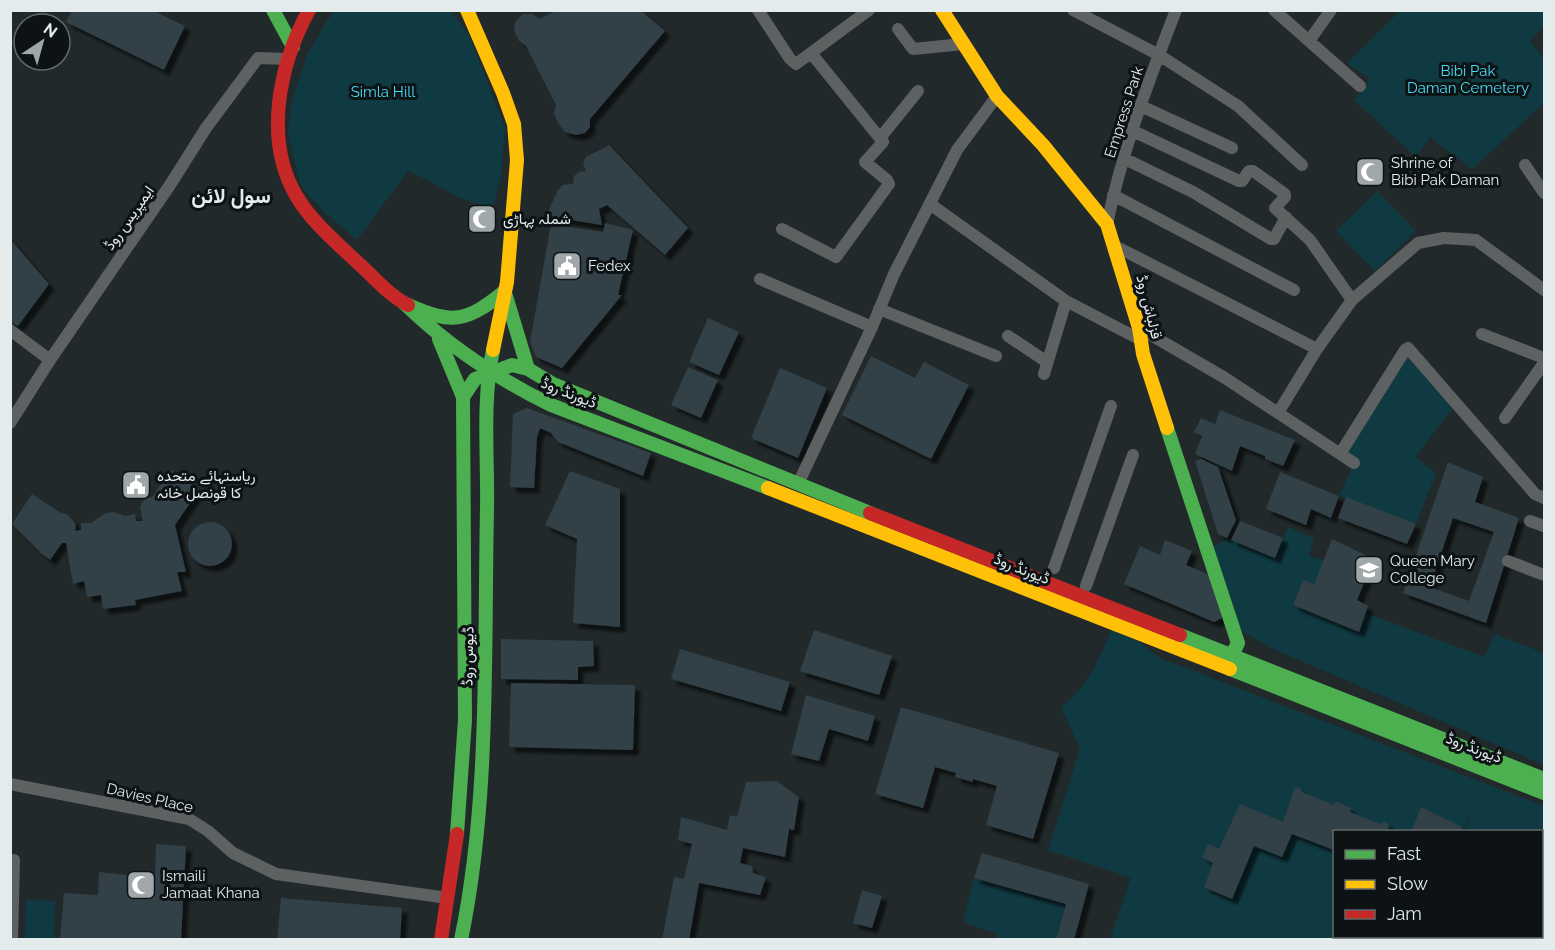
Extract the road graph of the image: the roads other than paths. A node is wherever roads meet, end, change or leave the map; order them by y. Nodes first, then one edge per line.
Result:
1 (273, 10) edge
2 (309, 10) edge
3 (466, 10) edge
4 (758, 10) edge
5 (869, 10) edge
6 (942, 10) edge
7 (1072, 10) edge
8 (1176, 10) edge
9 (1274, 10) edge
10 (1331, 10) edge
11 (898, 28) dead end
12 (1309, 41) junction
13 (963, 44) junction
14 (811, 52) junction
15 (290, 53) junction
16 (1159, 55) junction
17 (1360, 86) dead end
18 (918, 91) dead end
19 (997, 96) junction
20 (1142, 106) junction
21 (1133, 131) junction
22 (880, 138) junction
23 (1232, 148) dead end
24 (1125, 159) junction
25 (1302, 165) dead end
26 (1525, 165) dead end
27 (1544, 190) edge
28 (1113, 195) junction
29 (930, 204) junction
30 (1286, 218) junction
31 (1107, 224) junction
32 (782, 229) dead end
33 (1115, 246) junction
34 (760, 279) dead end
35 (1294, 290) dead end
36 (1545, 290) edge
37 (505, 291) junction
38 (1352, 300) junction
39 (1066, 301) junction
40 (404, 303) junction
41 (879, 309) junction
42 (872, 327) junction
43 (10, 330) edge
44 (1140, 334) junction
45 (1482, 334) dead end
46 (1008, 336) dead end
47 (438, 337) junction
48 (1317, 349) junction
49 (996, 356) dead end
50 (50, 360) junction
51 (1545, 361) edge
52 (528, 369) junction
53 (489, 373) junction
54 (463, 397) junction
55 (1111, 406) dead end
56 (1278, 413) junction
57 (1505, 418) dead end
58 (10, 423) edge
59 (1340, 454) junction
60 (1133, 455) dead end
61 (1354, 463) dead end
62 (798, 484) junction
63 (1545, 498) edge
64 (1530, 521) dead end
65 (1545, 526) edge
66 (1508, 561) dead end
67 (1054, 568) dead end
68 (1545, 575) edge
69 (1086, 586) dead end
70 (1232, 655) junction
71 (1545, 779) edge
72 (10, 784) edge
73 (1545, 793) edge
74 (14, 860) dead end
75 (12, 877) edge
76 (448, 898) junction
77 (12, 939) edge
78 (441, 939) edge
79 (461, 939) edge

1 - 15 main road
2 - 15 main road
3 - 37 main road
4 - 14 street
5 - 14 street
6 - 13 main road, قزلباش روڈ
7 - 16 street
8 - 16 street, Empress Park
9 - 12 street
10 - 12 street
11 - 13 street
12 - 17 street
13 - 19 main road, قزلباش روڈ
14 - 22 street
15 - 40 main road
15 - 50 street, ایمپریس روڈ
16 - 20 street, Empress Park
16 - 25 street
18 - 22 street
19 - 29 street
19 - 31 main road, قزلباش روڈ
20 - 21 street, Empress Park
20 - 23 street
21 - 24 street, Empress Park
21 - 30 street
22 - 32 street
24 - 28 street, Empress Park
24 - 30 street
26 - 27 street
28 - 31 street, Empress Park
28 - 35 street
29 - 39 street
29 - 41 street
30 - 38 street
31 - 33 main road, قزلباش روڈ
33 - 44 main road, قزلباش روڈ
33 - 48 street
34 - 42 street
36 - 38 street
37 - 40 main road
37 - 52 main road, ڈیورنڈ روڈ
37 - 53 main road, ڈیوس روڈ
38 - 48 street
39 - 44 street
39 - 46 street
40 - 47 main road, ڈیورنڈ روڈ
41 - 42 street
41 - 49 street
42 - 62 street
43 - 50 street
44 - 56 street
44 - 70 main road, قزلباش روڈ
45 - 51 street
47 - 53 main road, ڈیورنڈ روڈ
47 - 54 main road, ڈیوس روڈ
48 - 56 street
50 - 58 street, ایمپریس روڈ
51 - 57 street
52 - 53 main road, ڈیورنڈ روڈ
52 - 62 main road, ڈیورنڈ روڈ
53 - 54 main road
53 - 73 main road, ڈیورنڈ روڈ
53 - 79 main road, ڈیوس روڈ
54 - 76 main road, ڈیوس روڈ
55 - 67 street
56 - 59 street
59 - 61 street
59 - 63 street
60 - 69 street
62 - 70 main road, ڈیورنڈ روڈ
64 - 65 street
66 - 68 street
70 - 71 main road, ڈیورنڈ روڈ
72 - 76 street, Davies Place
74 - 75 street
75 - 77 street
76 - 78 main road, ڈیوس روڈ

